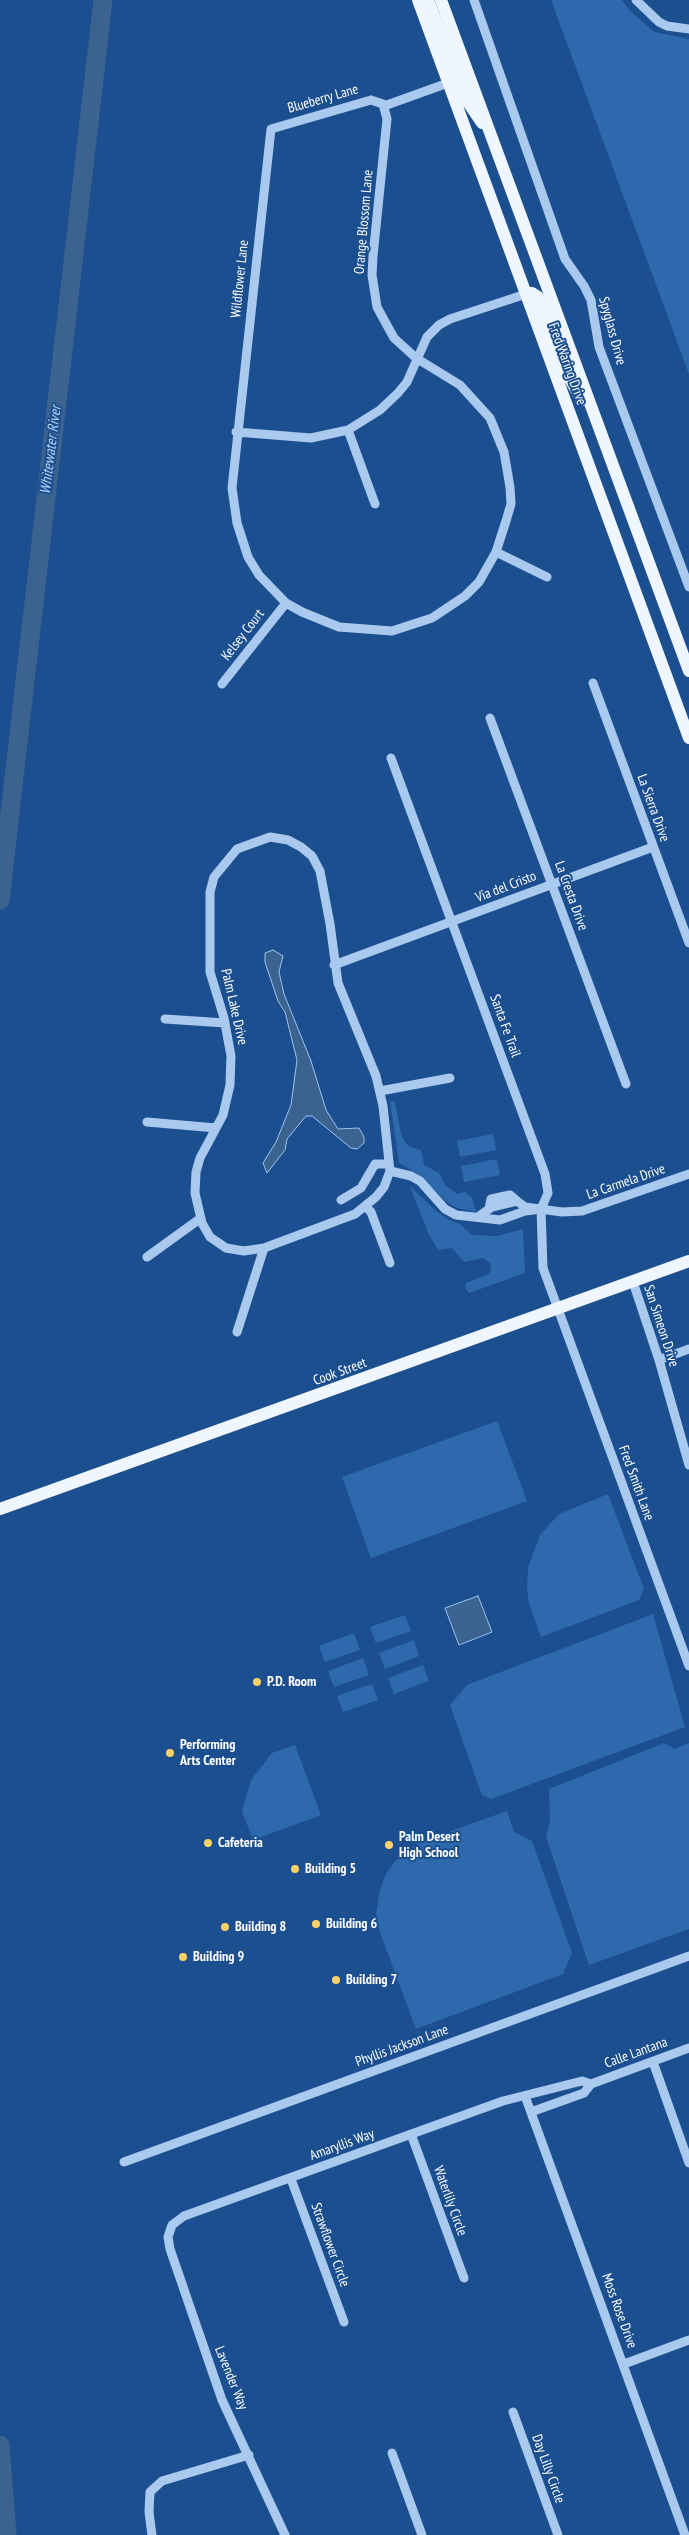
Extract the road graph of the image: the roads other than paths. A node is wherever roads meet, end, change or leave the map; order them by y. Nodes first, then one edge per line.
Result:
1 (418, 0) edge
2 (428, 0) edge
3 (441, 0) edge
4 (474, 0) edge
5 (636, 0) edge
6 (689, 29) edge
7 (448, 83) junction
8 (384, 105) junction
9 (271, 129) joint
10 (491, 135) junction
11 (526, 294) junction
12 (416, 358) junction
13 (598, 426) junction
14 (348, 430) junction
15 (236, 432) junction
16 (376, 504) dead end
17 (496, 552) junction
18 (547, 578) dead end
19 (689, 587) edge
20 (286, 603) junction
21 (689, 671) edge
22 (593, 683) dead end
23 (222, 684) dead end
24 (490, 718) dead end
25 (689, 738) edge
26 (391, 758) dead end
27 (653, 847) junction
28 (552, 884) junction
29 (453, 922) junction
30 (686, 927) edge
31 (689, 943) edge
32 (334, 965) junction
33 (165, 1018) dead end
34 (225, 1023) junction
35 (450, 1078) dead end
36 (626, 1084) dead end
37 (380, 1091) junction
38 (148, 1122) dead end
39 (216, 1128) junction
40 (390, 1167) junction
41 (689, 1174) edge
42 (341, 1200) dead end
43 (366, 1206) junction
44 (541, 1209) junction
45 (478, 1217) junction
46 (200, 1218) junction
47 (264, 1248) junction
48 (146, 1257) dead end
49 (689, 1261) edge
50 (390, 1263) dead end
51 (633, 1282) junction
52 (557, 1309) junction
53 (237, 1332) dead end
54 (689, 1349) edge
55 (659, 1360) junction
56 (689, 1465) edge
57 (0, 1509) edge
58 (689, 1666) edge
59 (689, 1956) edge
60 (689, 2048) edge
61 (653, 2062) junction
62 (591, 2084) junction
63 (525, 2096) junction
64 (531, 2112) junction
65 (411, 2134) junction
66 (124, 2162) dead end
67 (689, 2162) edge
68 (291, 2179) junction
69 (172, 2225) joint
70 (464, 2278) dead end
71 (344, 2322) dead end
72 (689, 2340) edge
73 (624, 2364) junction
74 (513, 2412) dead end
75 (392, 2453) dead end
76 (250, 2455) junction
77 (152, 2535) edge
78 (285, 2535) edge
79 (422, 2535) edge
80 (558, 2535) edge
81 (685, 2535) edge

1 - 7 main road, Fred Waring Drive
2 - 10 main road
3 - 10 main road, Fred Waring Drive
4 - 19 street, Spyglass Drive
5 - 6 street
7 - 8 street
7 - 11 main road, Fred Waring Drive
8 - 9 street, Blueberry Lane
8 - 12 street, Orange Blossom Lane
9 - 15 street, Wildflower Lane
10 - 13 main road, Fred Waring Drive
11 - 12 street
11 - 13 main road
11 - 25 main road, Fred Waring Drive
12 - 14 street
12 - 17 street, Orange Blossom Lane
13 - 21 main road, Fred Waring Drive
14 - 15 street
14 - 16 street
15 - 20 street, Wildflower Lane
17 - 18 street
17 - 20 street, Wildflower Lane
20 - 23 street, Kelsey Court
22 - 27 street, La Sierra Drive
24 - 28 street, La Cresta Drive
26 - 29 street, Santa Fe Trail
27 - 28 street, Via del Cristo
27 - 30 street, La Sierra Drive
28 - 29 street, Via del Cristo
28 - 36 street, La Cresta Drive
29 - 32 street, Via del Cristo
29 - 44 street, Santa Fe Trail
30 - 31 street, La Sierra Drive
32 - 34 street, Palm Lake Drive
32 - 37 street, Palm Lake Drive
33 - 34 street
34 - 39 street, Palm Lake Drive
35 - 37 street
37 - 40 street, Palm Lake Drive
38 - 39 street
39 - 46 street, Palm Lake Drive
40 - 42 street
40 - 43 street, Palm Lake Drive
40 - 45 street, La Carmela Drive
41 - 44 street, La Carmela Drive
43 - 47 street, Palm Lake Drive
43 - 50 street
44 - 45 street, La Carmela Drive
44 - 45 street, La Carmela Drive
44 - 52 street, Santa Fe Trail
46 - 47 street, Palm Lake Drive
46 - 48 street
47 - 53 street
49 - 51 main road, Cook Street
51 - 52 main road, Cook Street
51 - 55 street, San Simeon Drive
52 - 57 main road, Cook Street
52 - 58 street, Fred Smith Lane
54 - 55 street
55 - 56 street, San Simeon Drive
59 - 66 street, Phyllis Jackson Lane
60 - 61 street, Calle Lantana
61 - 62 street, Calle Lantana
61 - 67 street
62 - 63 street, Calle Lantana
62 - 64 street, Calle Lantana
63 - 64 street, Moss Rose Drive
63 - 65 street, Amaryllis Way
64 - 73 street, Moss Rose Drive
65 - 68 street, Amaryllis Way
65 - 70 street, Waterlily Circle
68 - 69 street, Amaryllis Way
68 - 71 street, Strawflower Circle
69 - 76 street, Lavender Way
72 - 73 street
73 - 81 street, Moss Rose Drive
74 - 80 street, Day Lilly Circle
75 - 79 street
76 - 77 street
76 - 78 street, Lavender Way

